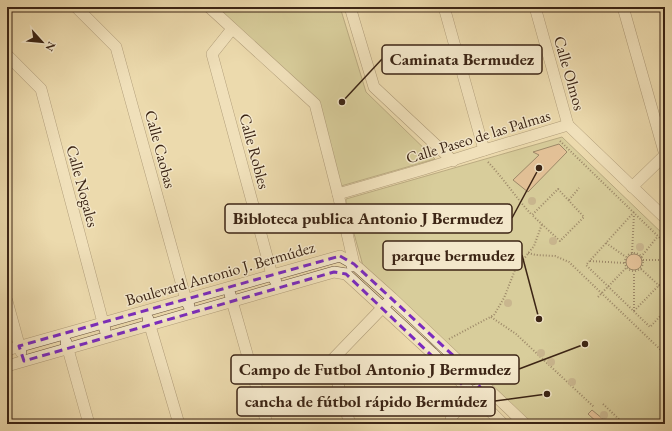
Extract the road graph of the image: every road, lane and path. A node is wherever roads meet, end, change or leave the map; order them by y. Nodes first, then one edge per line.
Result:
1 (76, 7) edge
2 (209, 7) edge
3 (350, 7) edge
4 (444, 7) edge
5 (535, 7) edge
6 (623, 7) edge
7 (232, 29) junction
8 (7, 55) edge
9 (568, 125) junction
10 (560, 141) dead end
11 (484, 150) junction
12 (453, 161) junction
13 (488, 162) dead end
14 (632, 187) junction
15 (579, 188) dead end
16 (338, 194) junction
17 (569, 200) junction
18 (634, 212) junction
19 (532, 215) junction
20 (665, 218) edge
21 (542, 224) junction
22 (658, 236) junction
23 (606, 243) junction
24 (665, 243) edge
25 (528, 253) junction
26 (632, 253) junction
27 (626, 257) junction
28 (641, 257) junction
29 (643, 260) junction
30 (665, 260) edge
31 (590, 261) junction
32 (624, 263) junction
33 (354, 264) junction
34 (626, 268) junction
35 (640, 269) junction
36 (634, 272) junction
37 (346, 274) junction
38 (272, 275) junction
39 (665, 279) edge
40 (659, 285) junction
41 (608, 287) junction
42 (228, 288) junction
43 (278, 288) junction
44 (665, 291) edge
45 (601, 294) junction
46 (598, 297) dead end
47 (392, 298) junction
48 (186, 300) junction
49 (7, 301) edge
50 (232, 301) junction
51 (383, 308) junction
52 (146, 311) junction
53 (634, 311) junction
54 (665, 311) edge
55 (192, 313) junction
56 (491, 317) junction
57 (103, 323) junction
58 (150, 325) junction
59 (64, 334) junction
60 (107, 337) junction
61 (443, 342) dead end
62 (19, 346) junction
63 (67, 348) junction
64 (7, 350) edge
65 (665, 354) edge
66 (24, 361) junction
67 (7, 366) edge
68 (483, 383) junction
69 (472, 394) junction
70 (603, 404) dead end
71 (594, 407) dead end
72 (89, 424) edge
73 (179, 424) edge
74 (267, 424) edge
75 (350, 424) edge
76 (450, 424) edge
77 (503, 424) edge
78 (525, 424) edge
79 (624, 424) edge

1 - 48 street, Calle Caobas
2 - 7 street
3 - 12 street
4 - 11 street
5 - 9 street, Calle Olmos
6 - 14 street
7 - 16 street
7 - 38 street, Calle Robles
8 - 57 street, Calle Nogales
9 - 11 street, Calle Paseo de las Palmas
9 - 14 street, Calle Paseo de las Palmas
10 - 18 path
11 - 12 street, Calle Paseo de las Palmas
12 - 16 street, Calle Paseo de las Palmas
13 - 19 path
14 - 20 street, Calle Paseo de las Palmas
15 - 17 path
16 - 33 street
17 - 19 path
17 - 21 path
18 - 22 path
18 - 23 path
18 - 26 path
19 - 21 path
21 - 25 path
22 - 24 path
22 - 28 path
23 - 27 path
23 - 31 path
25 - 45 path
25 - 56 path
26 - 27 path
26 - 28 path
27 - 32 path
28 - 29 path
29 - 30 path
29 - 35 path
31 - 32 path
31 - 41 path
32 - 34 path
33 - 37 street
33 - 38 street, Boulevard Antonio J. Bermúdez
33 - 47 street, Boulevard Antonio J. Bermúdez
34 - 36 path
34 - 41 path
35 - 36 path
35 - 40 path
36 - 53 path
37 - 43 street
37 - 51 street
38 - 42 street, Boulevard Antonio J. Bermúdez
38 - 43 street, Calle Robles
39 - 40 path
40 - 44 path
40 - 53 path
41 - 45 path
41 - 53 path
42 - 48 street, Boulevard Antonio J. Bermúdez
42 - 50 street
43 - 50 street
45 - 46 path
45 - 65 path
47 - 51 street
47 - 68 street, Boulevard Antonio J. Bermúdez
48 - 52 street, Boulevard Antonio J. Bermúdez
48 - 55 street, Calle Caobas
49 - 62 street
50 - 55 street
50 - 74 street
51 - 69 street
51 - 75 street
52 - 57 street, Boulevard Antonio J. Bermúdez
52 - 58 street
53 - 54 path
55 - 58 street
56 - 61 path
56 - 71 path
57 - 59 street, Boulevard Antonio J. Bermúdez
57 - 60 street, Calle Nogales
58 - 60 street
58 - 73 street
59 - 62 street, Boulevard Antonio J. Bermúdez
59 - 63 street
60 - 63 street
62 - 64 street, Boulevard Antonio J. Bermúdez
62 - 66 street
63 - 66 street
63 - 72 street
66 - 67 street
68 - 69 street
68 - 78 street, Boulevard Antonio J. Bermúdez
69 - 76 street
69 - 77 street
70 - 79 path

